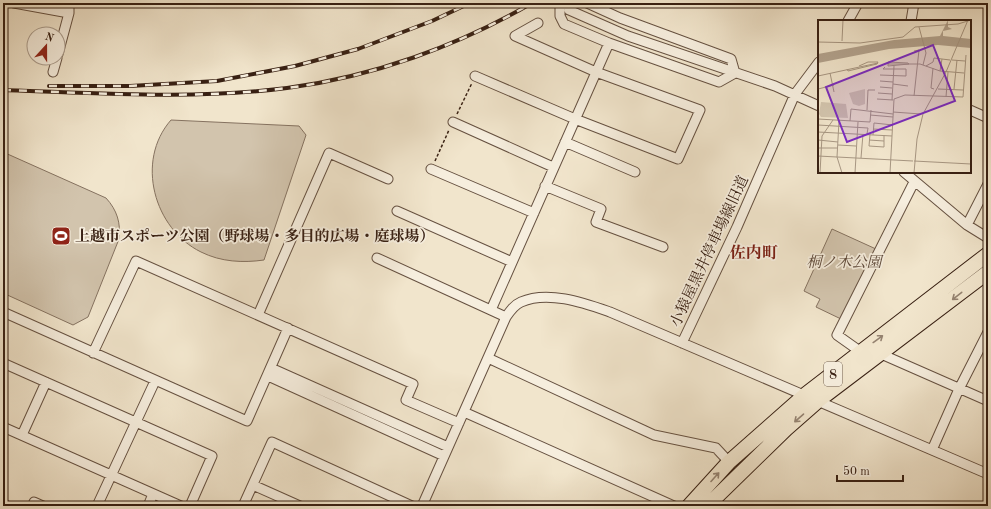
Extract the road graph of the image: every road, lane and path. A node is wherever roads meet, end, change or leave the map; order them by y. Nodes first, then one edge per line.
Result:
1 (14, 3) edge
2 (69, 3) edge
3 (587, 3) edge
4 (858, 3) edge
5 (914, 3) edge
6 (567, 7) edge
7 (69, 13) junction
8 (849, 20) edge
9 (911, 20) edge
10 (538, 23) dead end
11 (66, 26) edge
12 (609, 44) junction
13 (818, 63) edge
14 (55, 66) edge
15 (53, 72) dead end
16 (596, 72) junction
17 (735, 73) junction
18 (475, 76) dead end
19 (795, 94) junction
20 (818, 106) edge
21 (971, 110) edge
22 (988, 118) edge
23 (575, 119) junction
24 (453, 122) dead end
25 (565, 142) junction
26 (554, 167) junction
27 (431, 169) dead end
28 (635, 172) dead end
29 (905, 173) edge
30 (388, 179) dead end
31 (914, 182) junction
32 (988, 184) edge
33 (545, 186) junction
34 (397, 211) dead end
35 (534, 213) junction
36 (967, 225) junction
37 (988, 238) edge
38 (664, 247) dead end
39 (988, 254) edge
40 (377, 258) dead end
41 (512, 262) junction
42 (988, 272) edge
43 (491, 310) junction
44 (3, 312) edge
45 (258, 315) junction
46 (506, 317) junction
47 (288, 328) junction
48 (988, 332) edge
49 (682, 343) junction
50 (861, 352) junction
51 (93, 353) junction
52 (881, 354) junction
53 (488, 358) junction
54 (3, 363) edge
55 (269, 372) junction
56 (154, 381) junction
57 (46, 382) junction
58 (958, 389) junction
59 (806, 394) junction
60 (819, 400) junction
61 (988, 401) edge
62 (464, 412) junction
63 (135, 422) junction
64 (459, 423) junction
65 (3, 427) edge
66 (22, 435) junction
67 (448, 447) junction
68 (932, 450) junction
69 (444, 456) junction
70 (729, 462) junction
71 (988, 474) edge
72 (111, 475) junction
73 (253, 485) junction
74 (153, 494) junction
75 (3, 504) edge
76 (7, 506) edge
77 (97, 506) edge
78 (148, 506) edge
79 (181, 506) edge
80 (190, 506) edge
81 (243, 506) edge
82 (300, 506) edge
83 (412, 506) edge
84 (422, 506) edge
85 (674, 506) edge
86 (689, 506) edge
87 (708, 506) edge

1 - 7 street
2 - 7 street
3 - 17 street
4 - 8 street
5 - 9 street
6 - 12 street
6 - 17 street
7 - 11 street
10 - 16 street
12 - 16 street
12 - 17 street
13 - 19 street, 小猿屋黒井停車場線旧道
14 - 15 street
16 - 23 street
16 - 23 street
17 - 19 street
18 - 23 street
19 - 20 street
19 - 49 street, 小猿屋黒井停車場線旧道
21 - 22 street
23 - 25 street
24 - 26 street
25 - 26 street
25 - 28 street
26 - 33 street
27 - 35 street
29 - 31 street
30 - 45 street
31 - 36 street
31 - 50 street
32 - 36 street
33 - 35 street
33 - 38 street
34 - 41 street
35 - 41 street
36 - 37 street
50 -> 39 highway, 8
40 - 43 street
41 - 43 street
42 -> 52 highway, 8
43 - 46 street
44 - 51 street
45 - 47 street
45 - 51 street
46 - 49 street, 小猿屋黒井停車場線旧道
46 - 53 street, 小猿屋黒井停車場線旧道
47 - 55 street
47 - 64 street
48 - 58 street
49 - 59 street
50 - 59 highway, 8
51 - 56 street
52 - 58 street
52 - 60 highway, 8
53 - 62 street, 小猿屋黒井停車場線旧道
53 - 70 street
54 - 57 street
55 - 56 street
55 - 67 street
55 - 69 street
56 - 63 street
57 - 63 street
57 - 66 street
58 - 61 street
58 - 68 street
59 - 60 street
59 - 70 highway, 8
60 - 68 street
60 -> 87 highway, 8
62 - 64 street, 小猿屋黒井停車場線旧道
62 - 85 street
63 - 72 street
63 - 80 street
64 - 67 street, 小猿屋黒井停車場線旧道
65 - 66 street
66 - 72 street
67 - 69 street, 小猿屋黒井停車場線旧道
68 - 71 street
69 - 84 street, 小猿屋黒井停車場線旧道
86 -> 70 highway, 8
72 - 74 street
72 - 77 street
73 - 81 street
73 - 82 street
73 - 83 street
74 - 78 street
74 - 79 street
75 - 76 street

